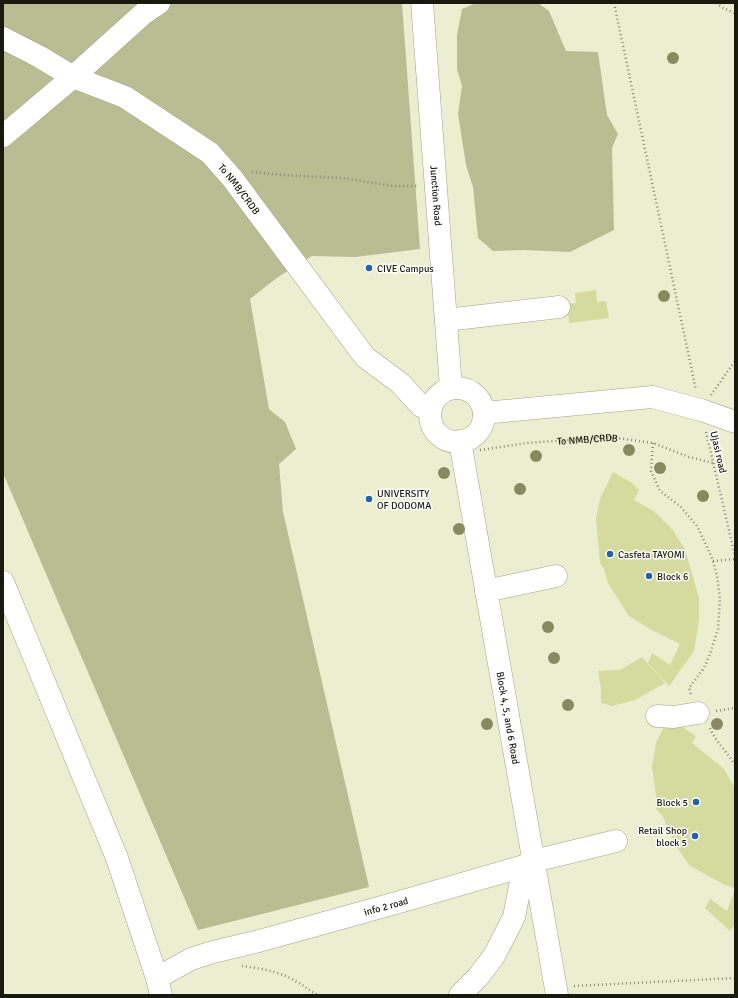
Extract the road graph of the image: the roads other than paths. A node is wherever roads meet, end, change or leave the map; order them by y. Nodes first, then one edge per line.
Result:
1 (160, 3) edge
2 (422, 3) edge
3 (3, 38) edge
4 (73, 77) junction
5 (3, 136) edge
6 (559, 307) dead end
7 (446, 320) junction
8 (451, 388) junction
9 (420, 406) dead end
10 (484, 412) junction
11 (735, 422) edge
12 (460, 442) junction
13 (556, 576) dead end
14 (3, 582) edge
15 (486, 591) junction
16 (701, 713) road end
17 (657, 716) dead end
18 (616, 841) dead end
19 (529, 864) junction
20 (159, 986) edge
21 (557, 991) edge
22 (460, 995) edge

1 - 4 street
2 - 7 street, Junction Road
3 - 4 street, To NMB/CRDB
4 - 5 street
4 - 9 street, To NMB/CRDB
6 - 7 street
7 - 8 street, Junction Road
8 - 10 street
8 - 12 street
10 - 11 street
10 - 12 street
12 - 15 street, Block 4, 5, and 6 Road
13 - 15 street
14 - 20 street
15 - 19 street, Block 4, 5, and 6 Road
16 - 17 street
18 - 19 street, info 2 road
19 - 20 street, info 2 road
19 - 21 street, Block 4, 5, and 6 Road
19 - 22 street

